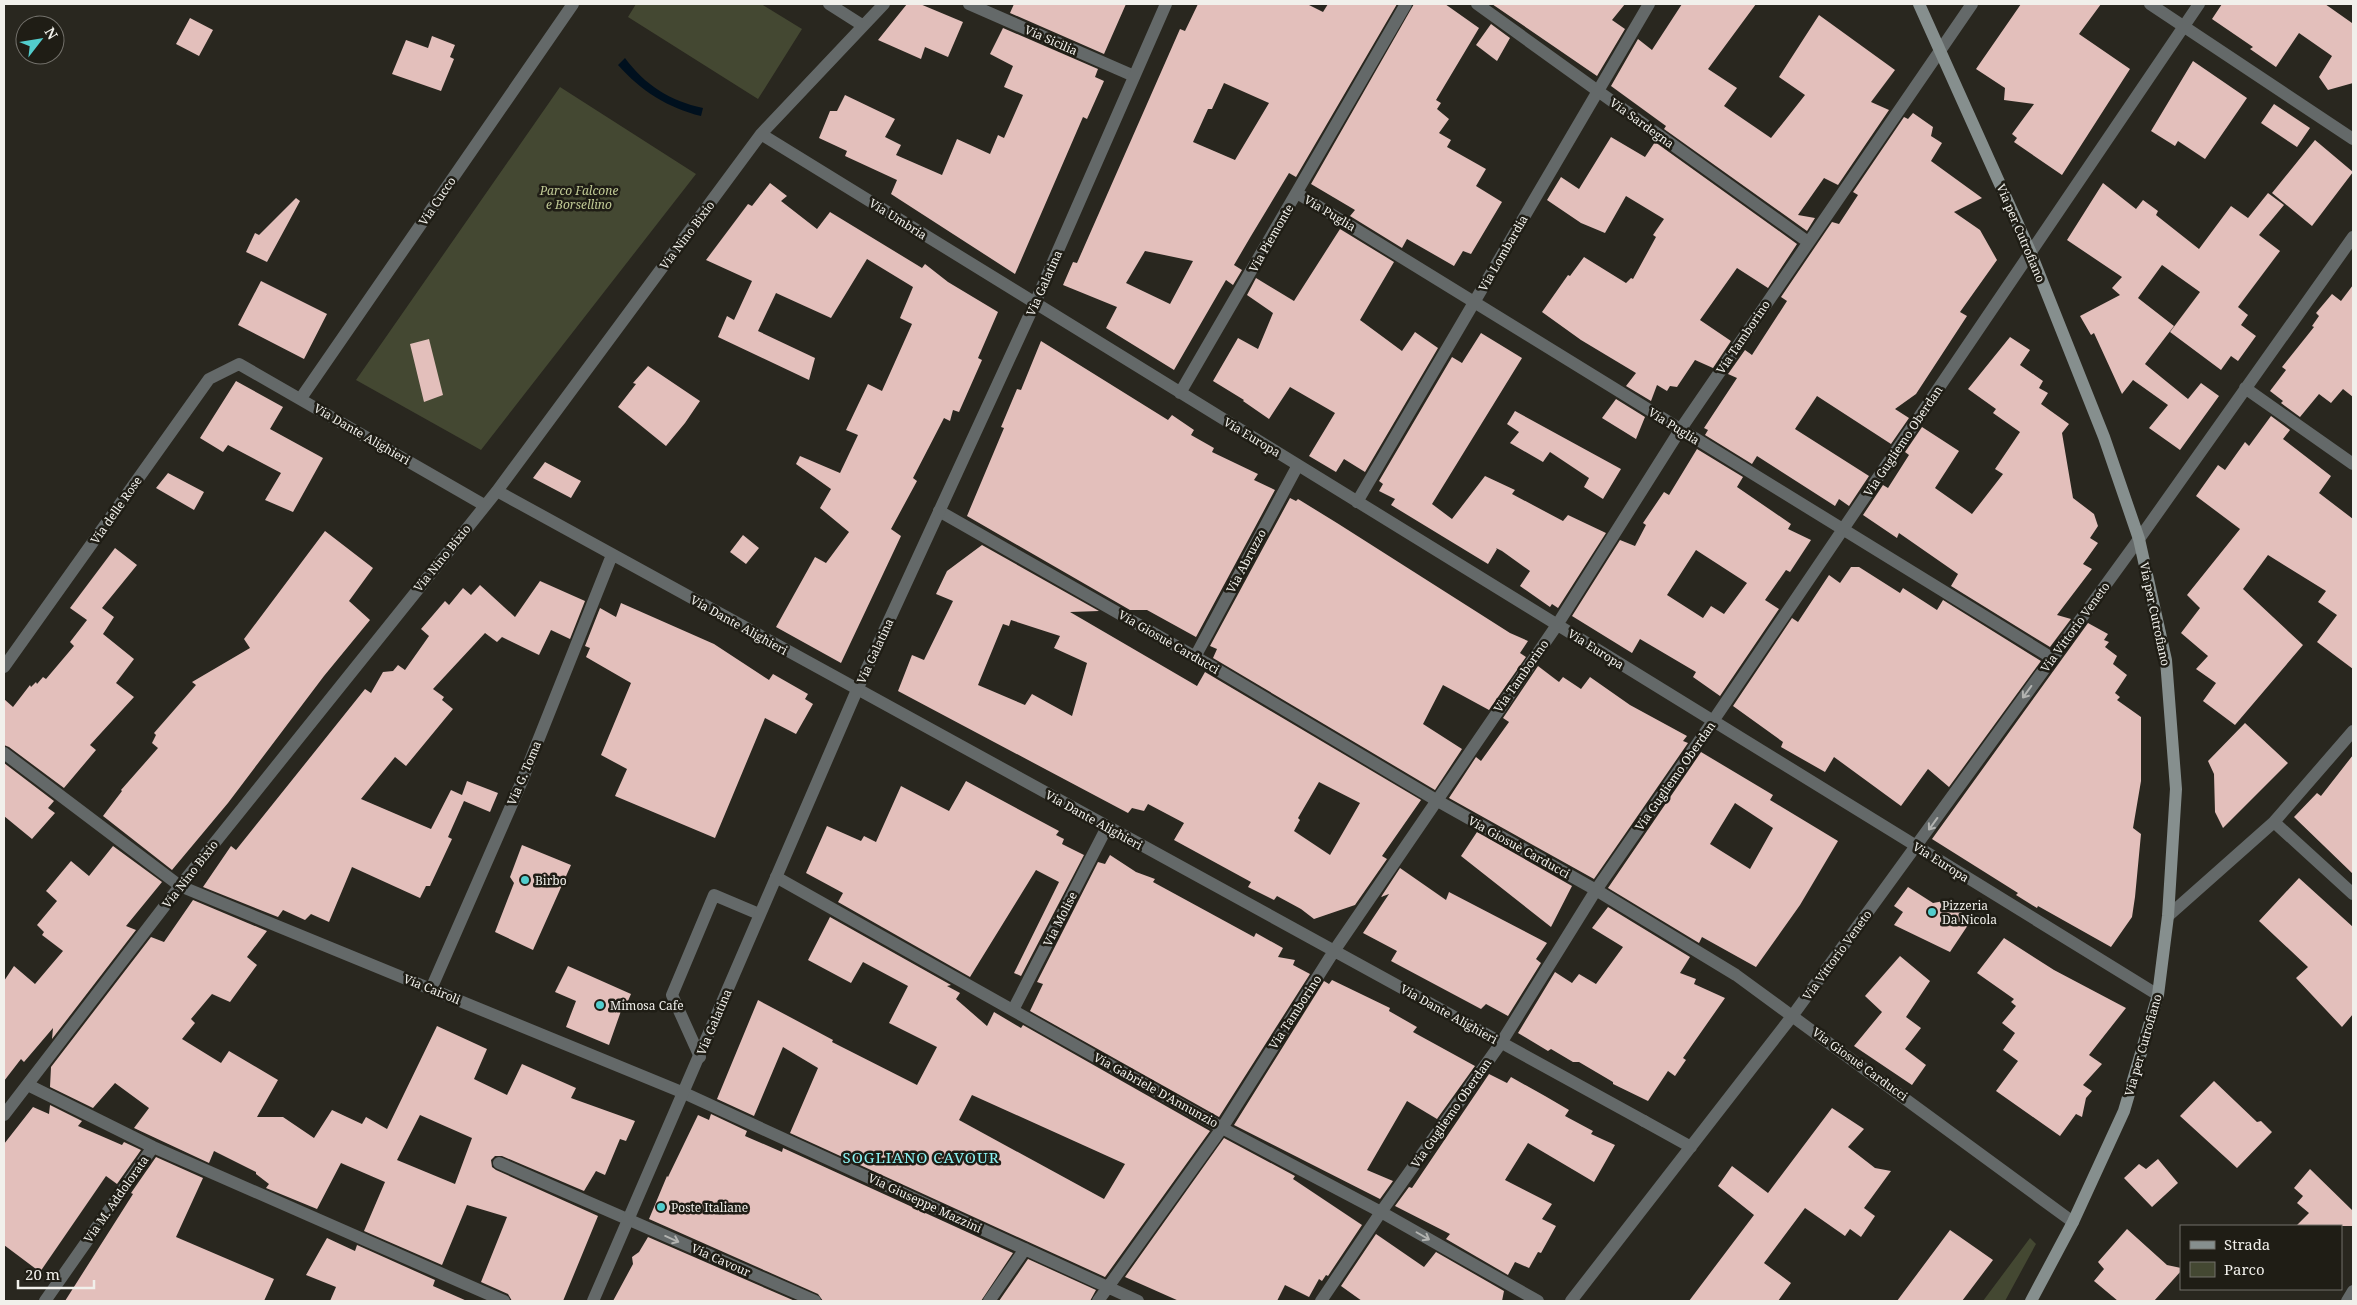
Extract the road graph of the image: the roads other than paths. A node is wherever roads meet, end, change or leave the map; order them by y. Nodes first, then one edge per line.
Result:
1 (573, 4) edge
2 (829, 4) edge
3 (884, 4) edge
4 (969, 4) edge
5 (1166, 4) edge
6 (1406, 4) edge
7 (1476, 4) edge
8 (1648, 4) edge
9 (1919, 4) edge
10 (1972, 4) edge
11 (2150, 4) edge
12 (2199, 4) edge
13 (862, 25) junction
14 (2184, 27) junction
15 (1940, 48) junction
16 (1134, 76) junction
17 (1598, 91) junction
18 (761, 134) junction
19 (2353, 139) edge
20 (1297, 193) junction
21 (2353, 237) edge
22 (1808, 242) junction
23 (2030, 251) junction
24 (1475, 301) junction
25 (1035, 303) junction
26 (238, 364) joint
27 (2244, 388) junction
28 (1180, 393) junction
29 (301, 398) junction
30 (1680, 430) junction
31 (2353, 464) edge
32 (1298, 465) junction
33 (497, 491) junction
34 (1357, 502) junction
35 (484, 505) junction
36 (939, 511) junction
37 (1843, 530) junction
38 (2139, 539) junction
39 (612, 555) junction
40 (1557, 625) junction
41 (1194, 657) junction
42 (2052, 658) junction
43 (4, 667) edge
44 (857, 690) junction
45 (1713, 721) junction
46 (2353, 731) edge
47 (4, 753) edge
48 (1436, 800) junction
49 (2274, 822) junction
50 (1107, 827) junction
51 (1917, 846) junction
52 (776, 876) junction
53 (180, 886) junction
54 (1596, 890) junction
55 (2353, 894) edge
56 (759, 914) junction
57 (2168, 916) junction
58 (1334, 951) junction
59 (431, 988) junction
60 (2158, 995) junction
61 (1013, 1010) junction
62 (1793, 1014) junction
63 (1501, 1043) junction
64 (700, 1056) junction
65 (28, 1085) junction
66 (684, 1093) junction
67 (4, 1115) edge
68 (1222, 1128) junction
69 (153, 1147) junction
70 (1691, 1147) junction
71 (498, 1163) dead end
72 (1381, 1212) junction
73 (627, 1219) junction
74 (2073, 1222) junction
75 (1025, 1249) junction
76 (1108, 1287) junction
77 (2353, 1291) edge
78 (45, 1301) edge
79 (504, 1301) edge
80 (593, 1301) edge
81 (815, 1301) edge
82 (989, 1301) edge
83 (1098, 1301) edge
84 (1138, 1301) edge
85 (1322, 1301) edge
86 (1538, 1301) edge
87 (1571, 1301) edge
88 (2031, 1301) edge
89 (2347, 1301) edge

1 - 29 street, Via Cucco
2 - 13 street
3 - 13 street, Via Nino Bixio
4 - 16 street, Via Sicilia
5 - 16 street, Via Galatina
6 - 20 street, Via Piemonte
7 - 17 street, Via Sardegna
8 - 17 street, Via Lombardia
9 - 15 main road, Via per Cutrofiano
10 - 15 street, Via Tamborino
11 - 14 street
12 - 14 street, Via Gugliemo Oberdan
13 - 18 street, Via Nino Bixio
14 - 19 street
14 - 23 street, Via Gugliemo Oberdan
15 - 22 street, Via Tamborino
15 - 23 main road, Via per Cutrofiano
16 - 25 street, Via Galatina
17 - 22 street, Via Sardegna
17 - 24 street, Via Lombardia
18 - 25 street, Via Umbria
18 - 33 street, Via Nino Bixio
20 - 24 street, Via Puglia
20 - 28 street, Via Piemonte
21 - 27 street, Via Vittorio Veneto
22 - 30 street, Via Tamborino
23 - 37 street, Via Gugliemo Oberdan
23 - 38 main road, Via per Cutrofiano
24 - 30 street, Via Puglia
24 - 34 street, Via Lombardia
25 - 28 street, Via Europa
25 - 36 street, Via Galatina
26 - 29 street, Via Dante Alighieri
26 - 43 street, Via delle Rose
27 - 31 street
27 - 38 street, Via Vittorio Veneto
28 - 32 street, Via Europa
29 - 35 street, Via Dante Alighieri
30 - 37 street, Via Puglia
30 - 40 street, Via Tamborino
32 - 34 street, Via Europa
32 - 41 street, Via Abruzzo
33 - 35 street, Via Nino Bixio
33 - 39 street, Via Dante Alighieri
34 - 40 street, Via Europa
35 - 53 street, Via Nino Bixio
36 - 41 street, Via Giosuè Carducci
36 - 44 street, Via Galatina
37 - 42 street, Via Puglia
37 - 45 street, Via Gugliemo Oberdan
38 - 42 street, Via Vittorio Veneto
38 - 57 main road, Via per Cutrofiano
39 - 44 street, Via Dante Alighieri
39 - 59 street, Via G. Toma
40 - 45 street, Via Europa
40 - 48 street, Via Tamborino
41 - 48 street, Via Giosuè Carducci
42 -> 51 street, Via Vittorio Veneto
44 - 50 street, Via Dante Alighieri
44 - 52 street, Via Galatina
45 - 51 street, Via Europa
45 - 54 street, Via Gugliemo Oberdan
46 - 49 street
47 - 53 street, Via Cairoli
48 - 54 street, Via Giosuè Carducci
48 - 58 street, Via Tamborino
49 - 55 street
49 - 57 street
50 - 58 street, Via Dante Alighieri
50 - 61 street, Via Molise
51 - 60 street, Via Europa
51 - 62 street, Via Vittorio Veneto
52 - 56 street, Via Galatina
52 - 61 street, Via Gabriele D'Annunzio
53 - 59 street, Via Cairoli
53 - 65 street, Via Nino Bixio
54 - 62 street, Via Giosuè Carducci
54 - 63 street, Via Gugliemo Oberdan
56 - 64 street, Via Galatina
56 - 64 street
57 - 60 main road, Via per Cutrofiano
58 - 63 street, Via Dante Alighieri
58 - 68 street, Via Tamborino
59 - 66 street, Via Cairoli
60 - 74 main road, Via per Cutrofiano
61 - 68 street, Via Gabriele D'Annunzio
62 - 70 street, Via Vittorio Veneto
62 - 74 street, Via Giosuè Carducci
63 - 70 street, Via Dante Alighieri
63 - 72 street, Via Gugliemo Oberdan
64 - 66 street, Via Galatina
65 - 67 street, Via Nino Bixio
65 - 69 street
66 - 73 street, Via Galatina
66 - 75 street, Via Giuseppe Mazzini
68 - 72 street, Via Gabriele D'Annunzio
68 - 76 street, Via Tamborino
69 - 78 street, Via M. Addolorata
69 - 79 street
70 - 87 street, Via Vittorio Veneto
71 - 73 street, Via Cavour
72 - 85 street, Via Gugliemo Oberdan
72 -> 86 street, Via Gabriele D'Annunzio
73 - 80 street, Via Galatina
73 -> 81 street, Via Cavour
74 - 88 main road, Via per Cutrofiano
75 - 76 street, Via Giuseppe Mazzini
75 - 82 street
76 - 83 street, Via Tamborino
76 - 84 street, Via Giuseppe Mazzini
77 - 89 street

